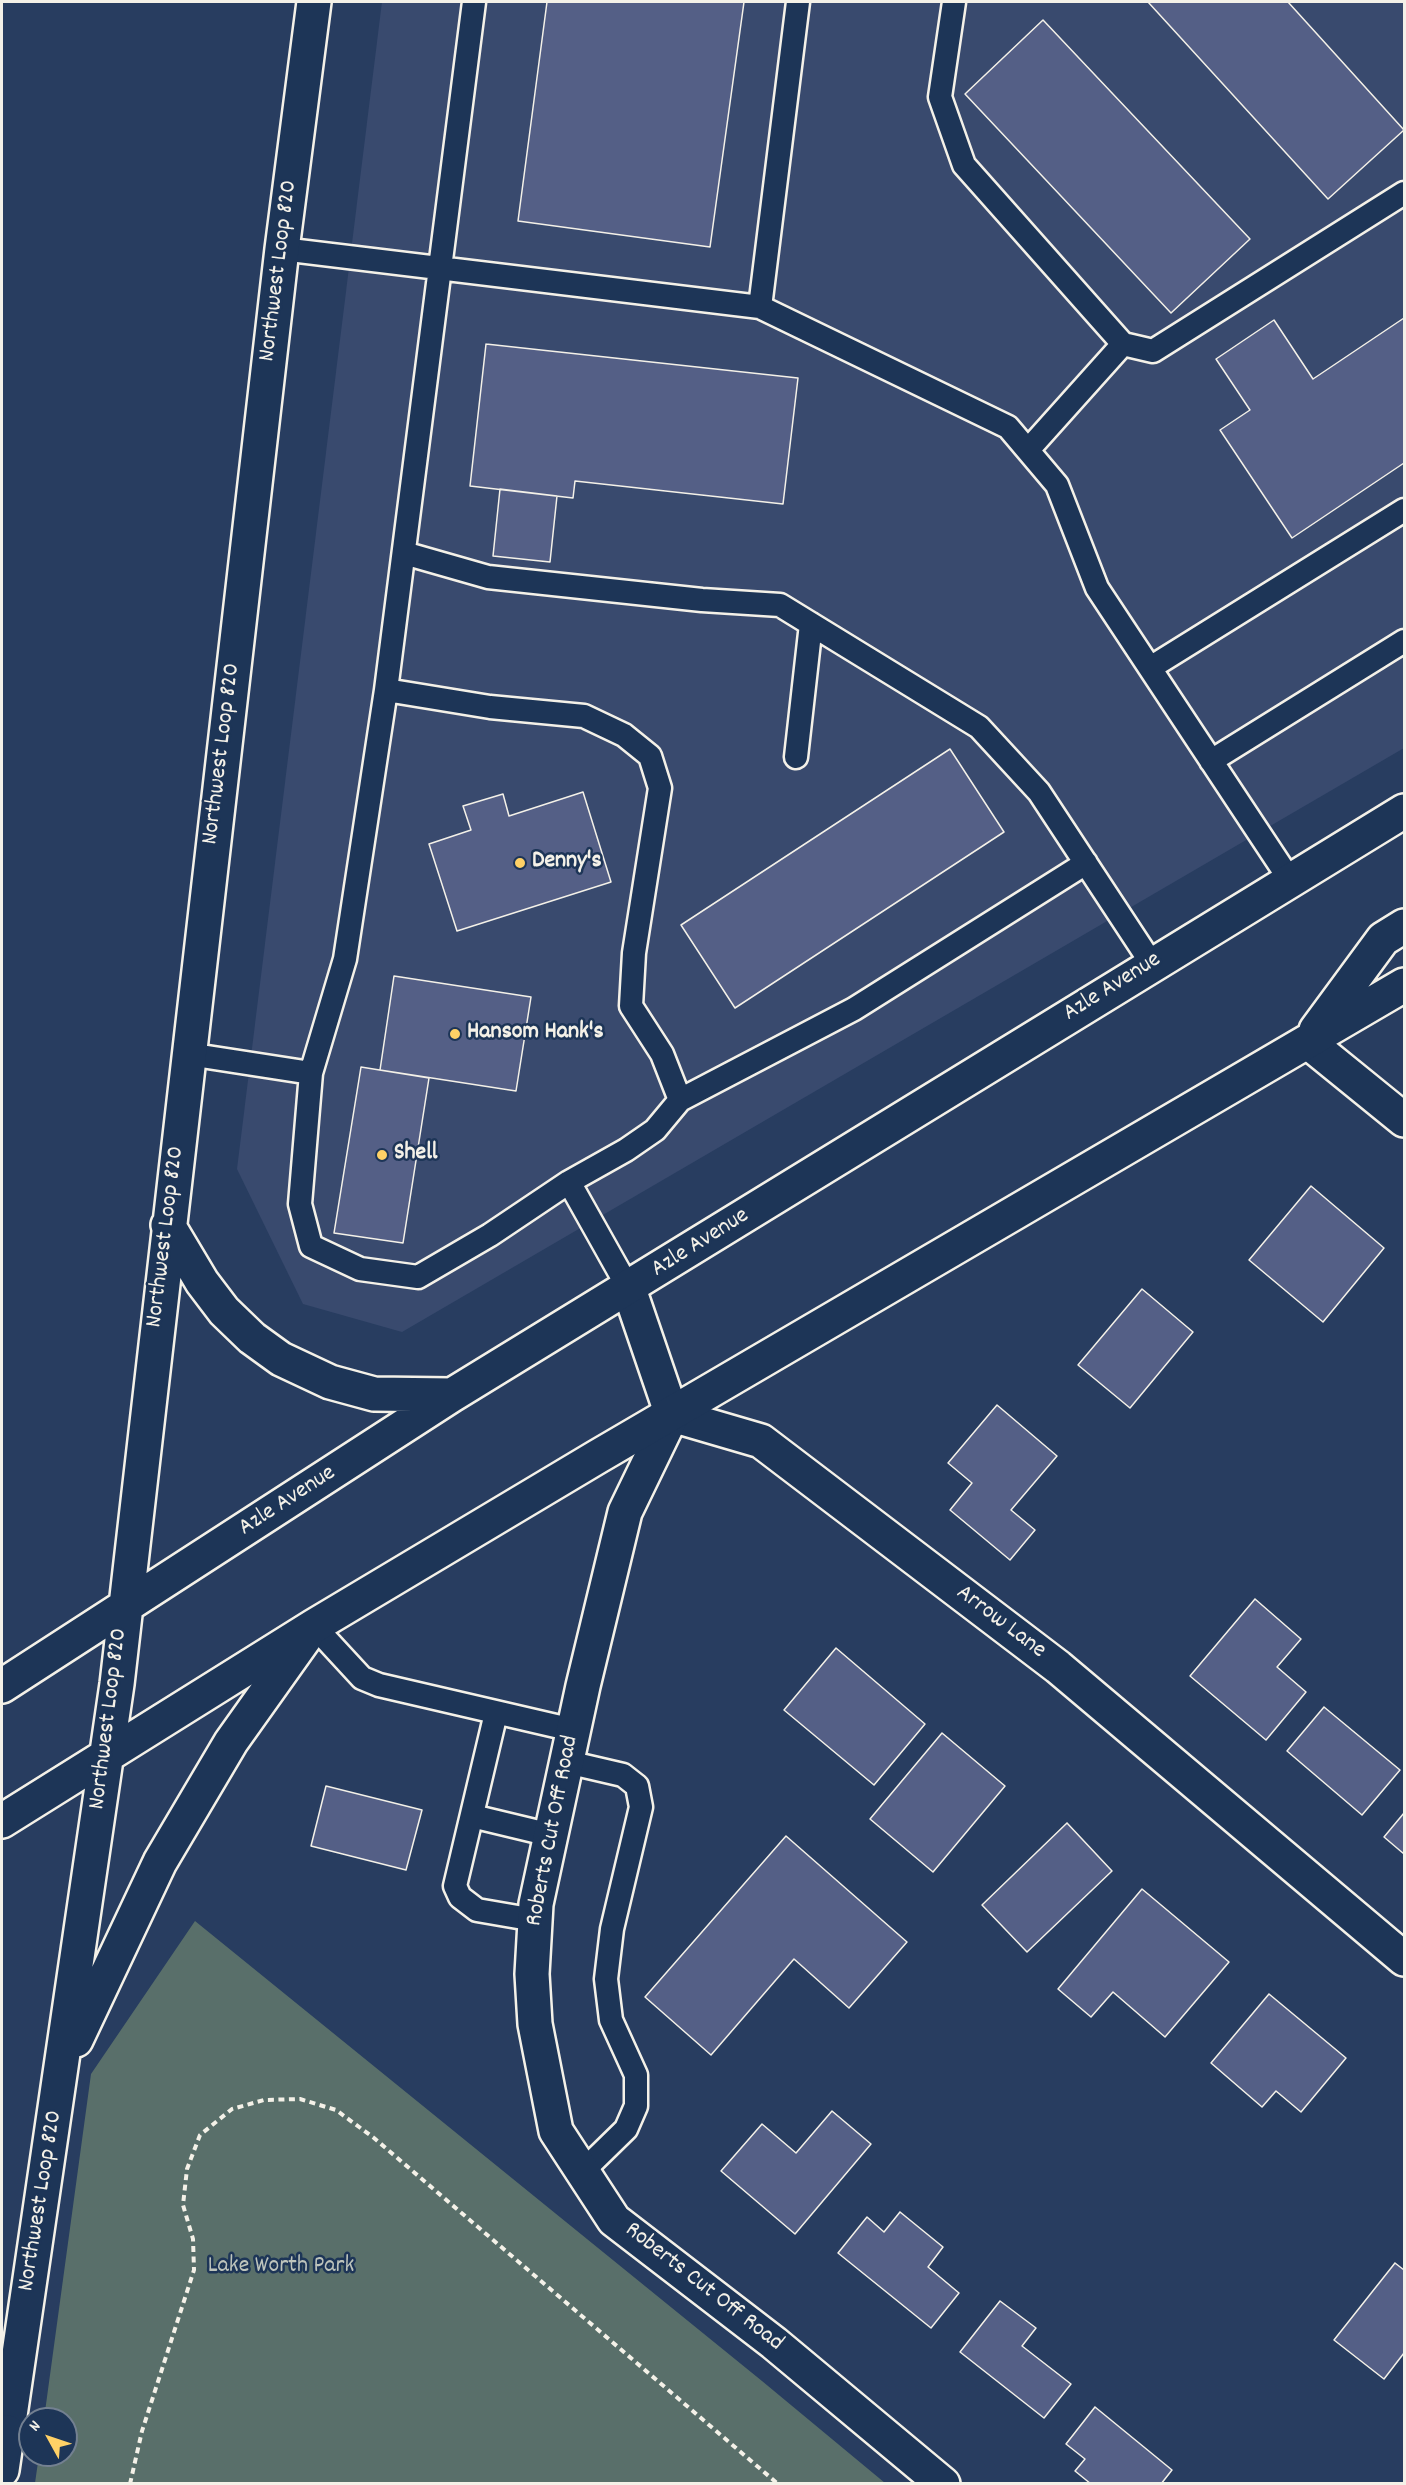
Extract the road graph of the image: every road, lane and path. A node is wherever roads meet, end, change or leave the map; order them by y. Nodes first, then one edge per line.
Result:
1 (314, 2) edge
2 (474, 2) edge
3 (798, 2) edge
4 (954, 2) edge
5 (1404, 193) edge
6 (282, 249) junction
7 (440, 268) junction
8 (760, 307) junction
9 (1123, 344) junction
10 (1028, 450) junction
11 (1404, 510) edge
12 (404, 553) junction
13 (811, 624) junction
14 (1404, 642) edge
15 (1150, 668) junction
16 (386, 690) junction
17 (796, 757) dead end
18 (1212, 761) junction
19 (1404, 811) edge
20 (1086, 863) junction
21 (1290, 880) junction
22 (1404, 926) edge
23 (1152, 964) junction
24 (1404, 985) edge
25 (1308, 1042) junction
26 (188, 1054) junction
27 (311, 1073) junction
28 (680, 1100) junction
29 (1404, 1120) edge
30 (569, 1182) junction
31 (168, 1225) junction
32 (629, 1289) junction
33 (452, 1395) junction
34 (672, 1415) junction
35 (125, 1606) junction
36 (314, 1626) junction
37 (7, 1682) edge
38 (496, 1713) junction
39 (573, 1730) junction
40 (106, 1754) junction
41 (567, 1762) junction
42 (9, 1816) edge
43 (472, 1816) junction
44 (551, 1835) junction
45 (535, 1920) junction
46 (1404, 1959) edge
47 (61, 2075) junction
48 (582, 2172) junction
49 (4, 2442) edge
50 (2, 2470) edge
51 (130, 2484) edge
52 (778, 2484) edge
53 (943, 2484) edge

1 - 6 main road, Northwest Loop 820
2 - 7 lane
3 - 8 lane
4 - 9 lane
5 - 9 lane
6 - 7 lane
6 - 26 main road, Northwest Loop 820
7 - 8 lane
7 - 12 lane
8 - 10 lane
9 - 10 lane
10 - 15 lane
11 - 15 lane
12 - 13 lane
12 - 16 lane
13 - 17 lane
13 - 20 lane
14 - 18 lane
15 - 18 lane
16 - 27 lane
16 - 28 lane
18 - 21 lane
19 - 21 main road, Azle Avenue
20 - 23 lane
20 - 28 lane
21 - 23 main road, Azle Avenue
22 - 25 main road
23 - 32 main road, Azle Avenue
24 - 25 main road
25 - 29 main road
25 - 34 main road
26 - 27 lane
26 - 31 main road, Northwest Loop 820
27 - 30 lane
28 - 30 lane
30 - 32 lane
31 - 33 main road
31 - 35 main road, Northwest Loop 820
32 - 33 main road, Azle Avenue
32 - 34 main road
33 - 35 main road, Azle Avenue
34 - 36 main road
34 - 39 main road, Roberts Cut Off Road
34 - 46 main road, Arrow Lane
35 - 37 main road, Azle Avenue
35 - 40 main road, Northwest Loop 820
36 - 38 lane
36 - 40 main road
36 - 47 main road
38 - 39 lane
38 - 43 lane
39 - 41 main road, Roberts Cut Off Road
40 - 42 main road
40 - 47 main road, Northwest Loop 820
41 - 44 main road, Roberts Cut Off Road
41 - 48 lane
43 - 44 lane
43 - 45 lane
44 - 45 main road, Roberts Cut Off Road
45 - 48 main road, Roberts Cut Off Road
47 - 49 main road, Northwest Loop 820
48 - 53 main road, Roberts Cut Off Road
49 - 50 main road, Northwest Loop 820
51 - 52 path

